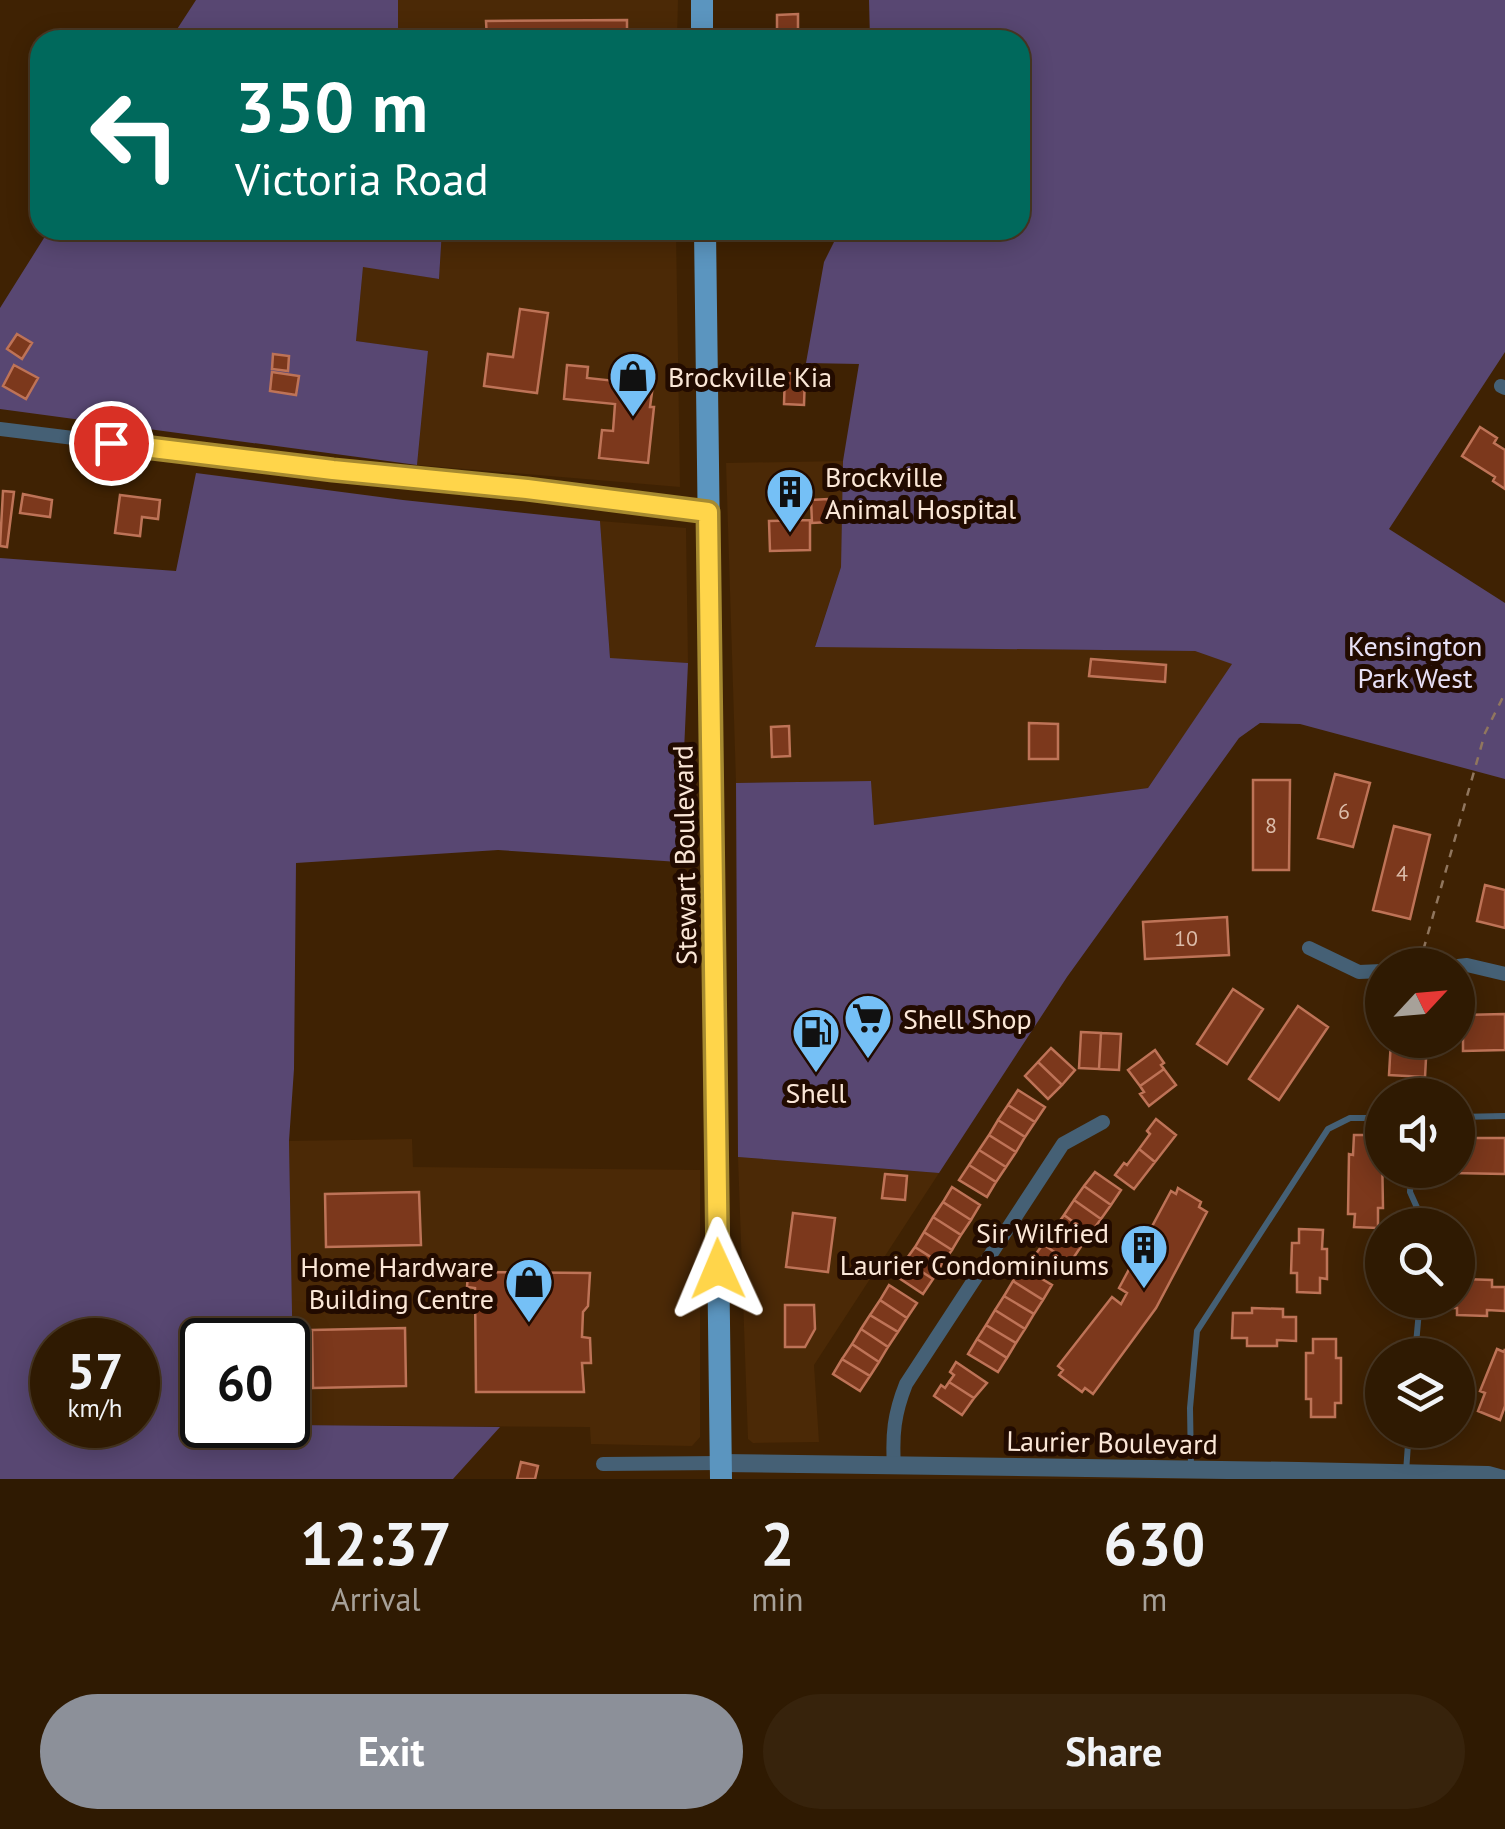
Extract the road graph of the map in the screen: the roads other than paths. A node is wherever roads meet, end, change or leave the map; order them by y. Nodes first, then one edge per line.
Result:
1 (702, 0) edge
2 (702, 30) edge
3 (705, 240) edge
4 (0, 429) edge
5 (708, 512) junction
6 (1308, 948) dead end
7 (1475, 967) edge
8 (1365, 972) edge
9 (1505, 974) edge
10 (1505, 1116) edge
11 (1475, 1117) edge
12 (1365, 1118) edge
13 (1103, 1122) dead end
14 (1408, 1448) edge
15 (604, 1464) dead end
16 (894, 1467) junction
17 (721, 1471) edge
18 (1191, 1471) junction
19 (1406, 1474) junction
20 (1299, 1475) edge
21 (1503, 1479) edge

1 - 2 main road
3 - 5 main road, Stewart Boulevard
4 - 5 street
5 - 17 main road, Stewart Boulevard
6 - 8 street
7 - 9 street
10 - 11 lane
12 - 18 lane
13 - 16 street
14 - 19 lane
15 - 17 street
16 - 17 street, Laurier Boulevard
16 - 18 street, Laurier Boulevard
18 - 20 street, Laurier Boulevard
19 - 20 street, Laurier Boulevard
19 - 21 street, Laurier Boulevard

